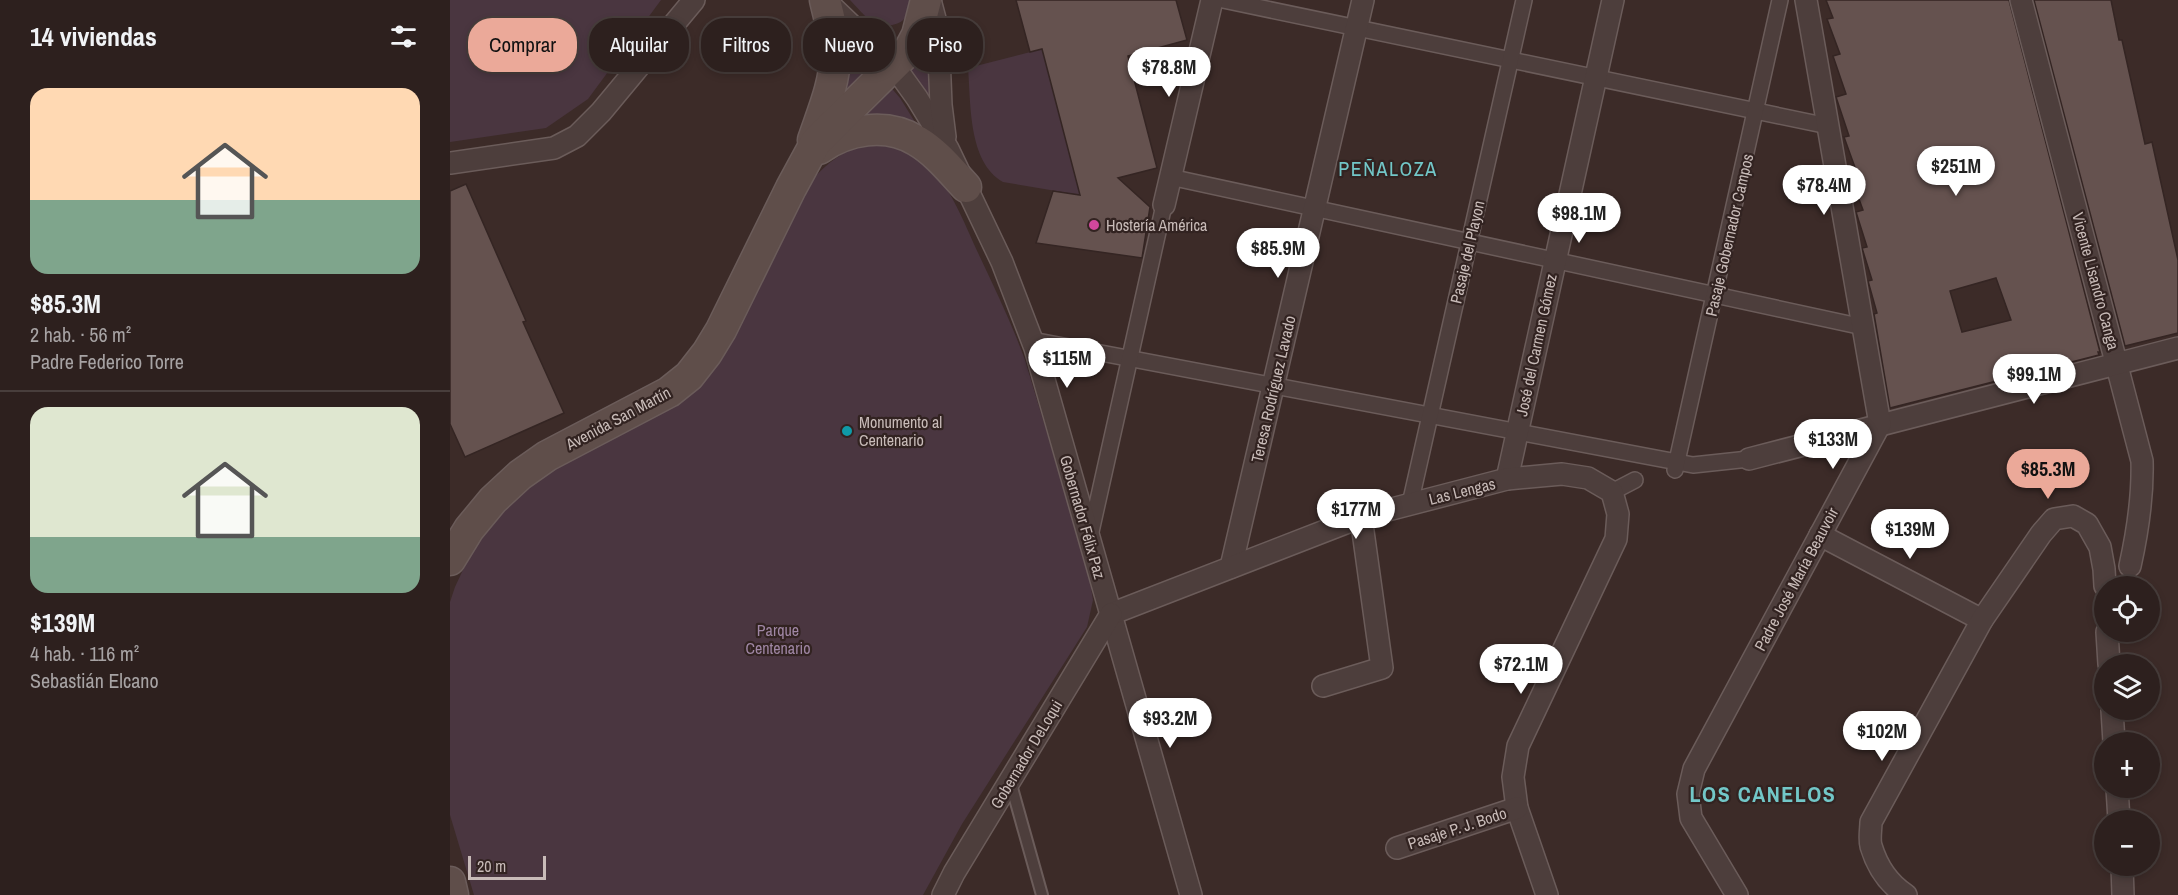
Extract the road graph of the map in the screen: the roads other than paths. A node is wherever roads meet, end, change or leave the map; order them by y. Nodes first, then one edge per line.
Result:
1 (706, 0) edge
2 (825, 0) edge
3 (926, 0) edge
4 (930, 0) edge
5 (1212, 0) edge
6 (1223, 0) edge
7 (1363, 0) edge
8 (1524, 0) edge
9 (1613, 0) edge
10 (1780, 0) edge
11 (1806, 0) edge
12 (2020, 0) edge
13 (689, 6) edge
14 (844, 18) edge
15 (1356, 28) junction
16 (1510, 60) junction
17 (895, 65) edge
18 (895, 67) edge
19 (888, 72) edge
20 (1596, 78) junction
21 (1757, 111) junction
22 (1828, 126) junction
23 (948, 149) junction
24 (807, 158) junction
25 (450, 163) edge
26 (1170, 177) junction
27 (966, 187) junction
28 (1164, 205) joint
29 (1315, 208) junction
30 (1470, 242) junction
31 (1555, 260) junction
32 (1715, 295) junction
33 (1863, 327) junction
34 (1032, 340) junction
35 (2178, 348) edge
36 (1130, 359) junction
37 (2118, 363) junction
38 (1274, 386) junction
39 (1430, 415) junction
40 (1880, 424) junction
41 (1517, 432) junction
42 (1749, 459) joint
43 (1676, 466) junction
44 (1507, 479) junction
45 (1635, 480) dead end
46 (1612, 492) junction
47 (1410, 504) junction
48 (1361, 517) junction
49 (1821, 535) junction
50 (1089, 539) junction
51 (450, 560) edge
52 (2130, 566) dead end
53 (1232, 567) junction
54 (2104, 576) edge
55 (1111, 614) junction
56 (1982, 620) junction
57 (1323, 686) dead end
58 (1010, 780) junction
59 (1517, 808) junction
60 (1397, 848) dead end
61 (2122, 876) edge
62 (450, 882) edge
63 (453, 895) edge
64 (943, 895) edge
65 (1042, 895) edge
66 (1191, 895) edge
67 (1547, 895) edge
68 (1737, 895) edge
69 (1906, 895) edge
70 (2123, 895) edge

1 - 13 street
2 - 14 street, Gobernador Félix Paz
2 - 24 main road, Avenida San Martín
3 - 17 main road
4 - 23 street, Gobernador Félix Paz
5 - 26 street
6 - 15 street
7 - 15 street, Teresa Rodríguez Lavado
8 - 16 street, Pasaje del Playon
9 - 20 street, José del Carmen Gómez
10 - 21 street, Pasaje Gobernador Campos
11 - 22 street
12 - 37 street, Vicente Lisandro Canga
13 - 25 street
15 - 16 street
15 - 29 street, Teresa Rodríguez Lavado
16 - 20 street
16 - 30 street, Pasaje del Playon
18 - 23 street, Gobernador Félix Paz
19 - 24 main road, Avenida San Martín
20 - 21 street
20 - 31 street, José del Carmen Gómez
21 - 22 street
21 - 32 street, Pasaje Gobernador Campos
22 - 33 street
23 - 27 street, Gobernador Félix Paz
24 - 27 main road
24 - 51 main road, Avenida San Martín
26 - 28 street
26 - 29 street
27 - 34 street, Gobernador Félix Paz
28 - 36 street
29 - 30 street
29 - 38 street, Teresa Rodríguez Lavado
30 - 31 street
30 - 39 street, Pasaje del Playon
31 - 32 street
31 - 41 street, José del Carmen Gómez
32 - 33 street
32 - 43 street, Pasaje Gobernador Campos
33 - 40 street
34 - 36 street
34 - 50 street, Gobernador Félix Paz
35 - 37 street
36 - 38 street
36 - 50 street
37 - 40 street
37 - 52 street, Vicente Lisandro Canga
38 - 39 street
38 - 53 street, Teresa Rodríguez Lavado
39 - 41 street
39 - 47 street, Pasaje del Playon
40 - 42 street
40 - 49 street, Padre José María Beauvoir
41 - 43 street
41 - 44 street, José del Carmen Gómez
42 - 43 street
44 - 46 street, Las Lengas
44 - 47 street, Las Lengas
45 - 46 street
46 - 59 street
47 - 48 street, Las Lengas
48 - 53 street, Las Lengas
48 - 57 street
49 - 56 street
49 - 68 street, Padre José María Beauvoir
50 - 55 street, Gobernador Félix Paz
53 - 55 street, Las Lengas
54 - 56 street
55 - 58 street, Gobernador DeLoqui
55 - 66 street, Gobernador Félix Paz
56 - 69 street
58 - 64 street, Gobernador DeLoqui
58 - 65 lane
59 - 60 street, Pasaje P. J. Bodo
59 - 67 street
61 - 70 street
62 - 63 main road

